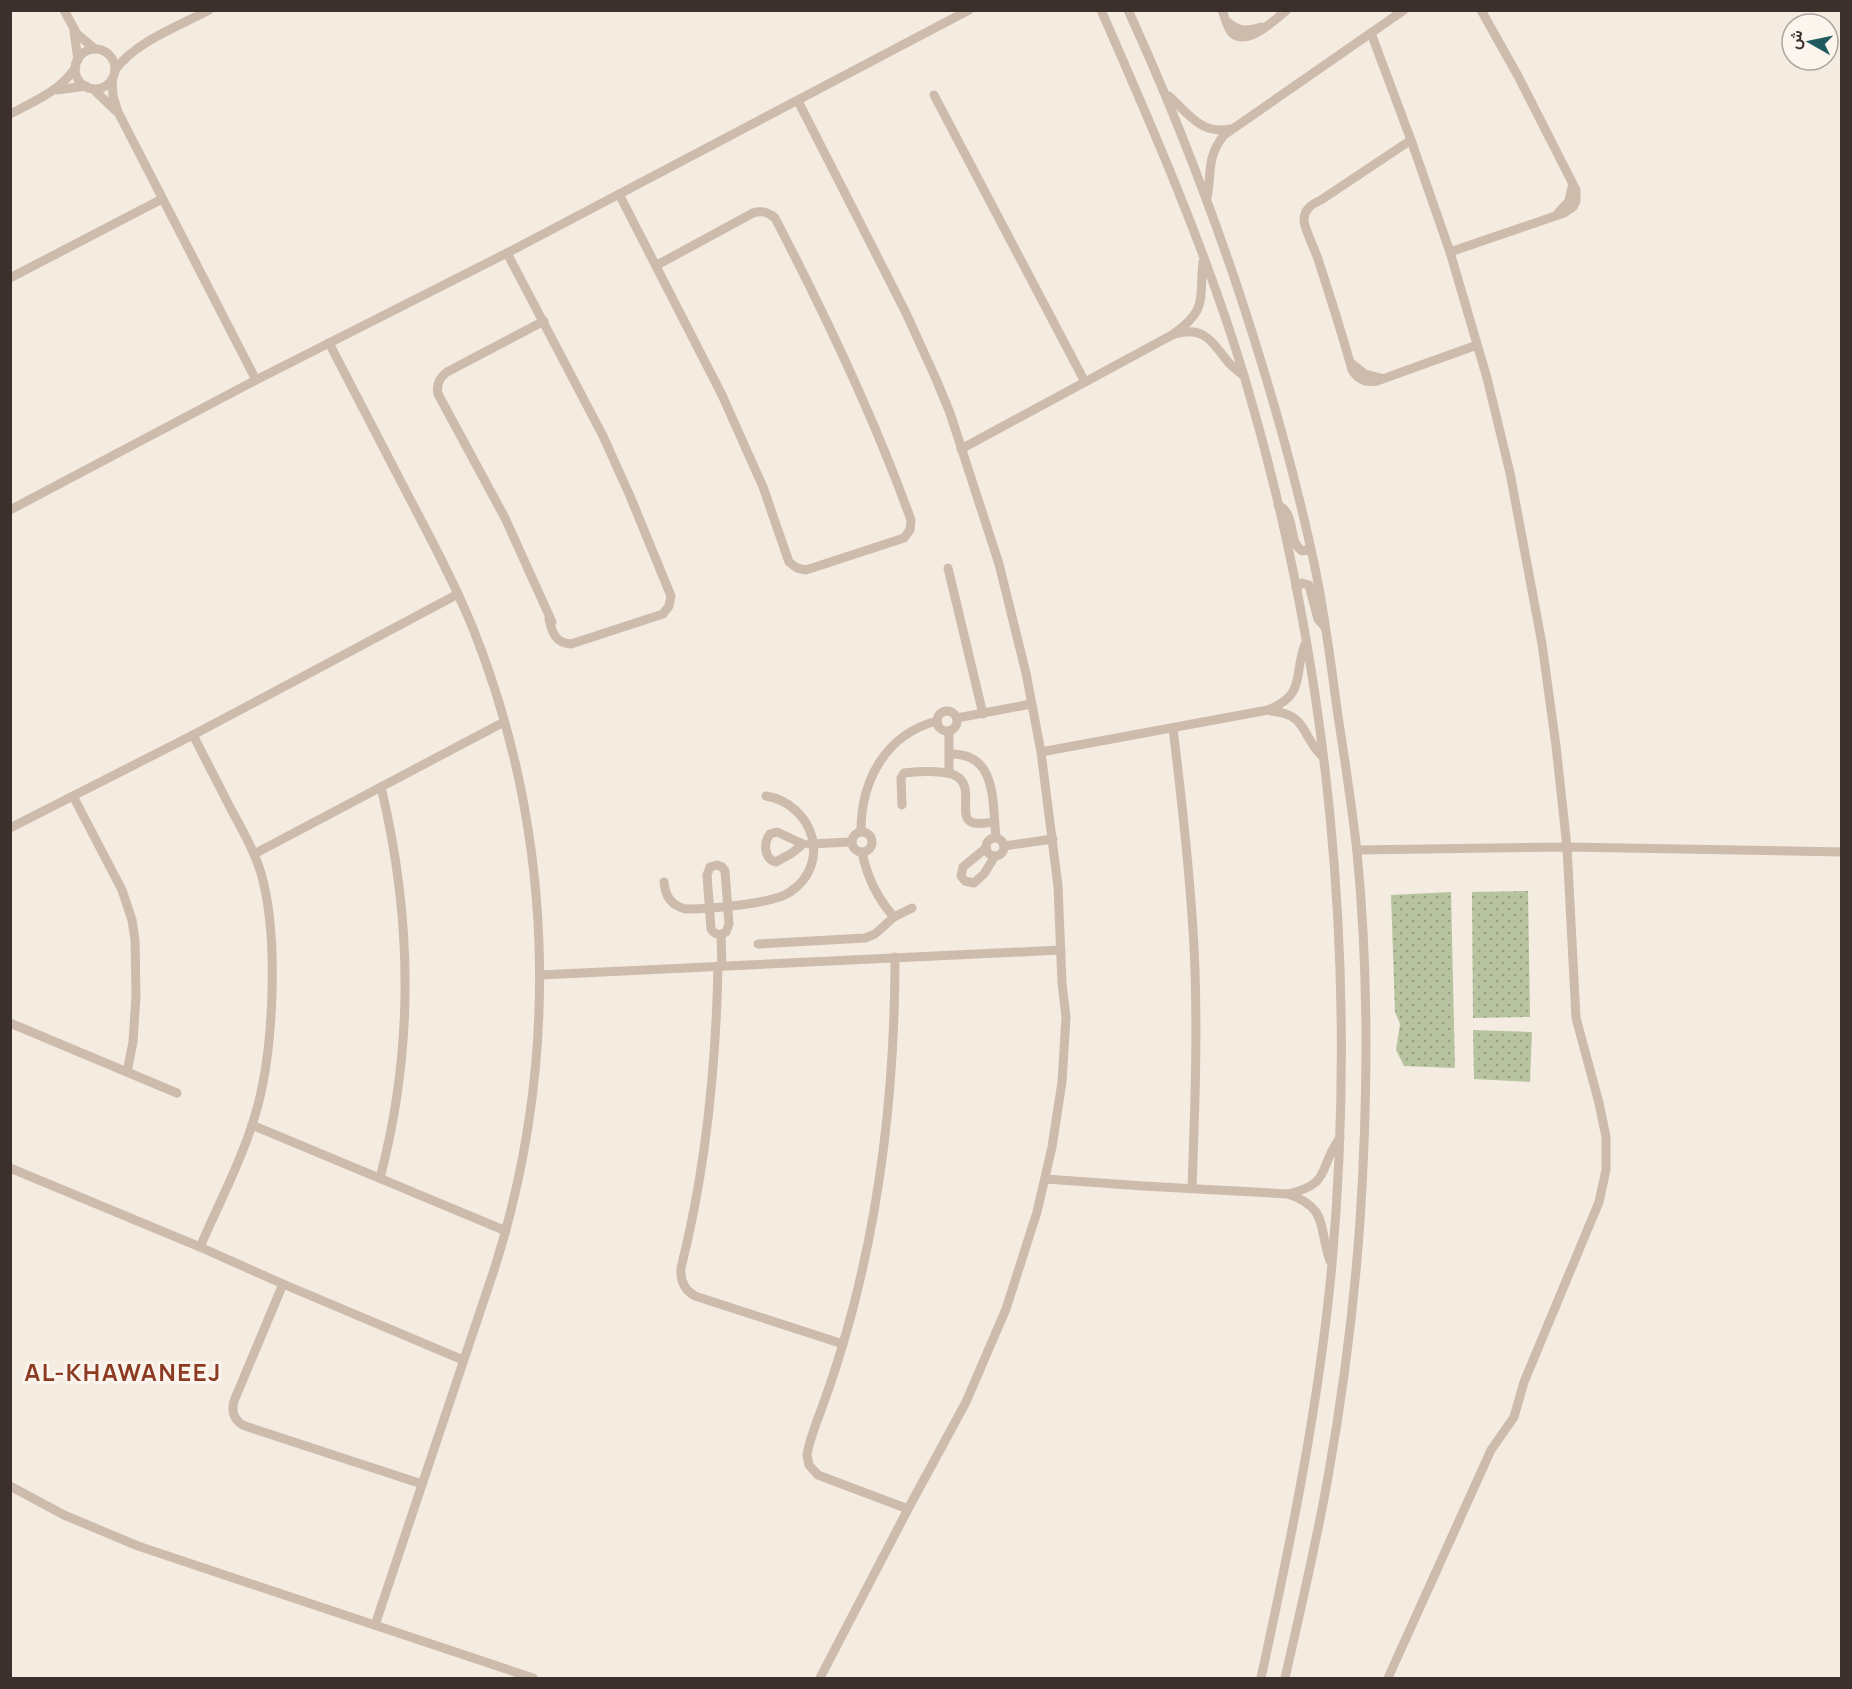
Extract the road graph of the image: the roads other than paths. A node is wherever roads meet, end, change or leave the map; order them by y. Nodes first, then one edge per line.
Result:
1 (64, 10) edge
2 (209, 10) edge
3 (969, 10) edge
4 (1101, 10) edge
5 (1128, 10) edge
6 (1287, 10) edge
7 (1404, 10) edge
8 (1481, 10) edge
9 (1223, 15) edge
10 (74, 29) junction
11 (1371, 33) junction
12 (137, 48) junction
13 (100, 51) junction
14 (77, 63) junction
15 (114, 74) junction
16 (90, 88) junction
17 (54, 91) junction
18 (1166, 94) junction
19 (934, 95) dead end
20 (798, 101) junction
21 (118, 112) junction
22 (10, 114) edge
23 (1232, 128) junction
24 (1411, 140) junction
25 (619, 194) junction
26 (162, 199) junction
27 (1207, 199) junction
28 (1449, 252) junction
29 (507, 253) junction
30 (1203, 258) junction
31 (657, 265) junction
32 (10, 278) edge
33 (544, 321) junction
34 (1172, 335) junction
35 (329, 343) junction
36 (1477, 345) junction
37 (1244, 376) junction
38 (256, 380) junction
39 (1085, 382) junction
40 (961, 449) junction
41 (1278, 504) junction
42 (10, 510) edge
43 (1311, 549) junction
44 (948, 568) dead end
45 (1296, 588) junction
46 (458, 594) junction
47 (1326, 628) junction
48 (1306, 642) junction
49 (1031, 704) junction
50 (1268, 710) junction
51 (983, 714) junction
52 (957, 718) junction
53 (937, 721) junction
54 (504, 722) junction
55 (1173, 729) junction
56 (949, 731) junction
57 (193, 735) junction
58 (1041, 752) junction
59 (949, 754) junction
60 (1323, 757) junction
61 (950, 773) junction
62 (381, 787) junction
63 (73, 796) junction
64 (765, 796) dead end
65 (902, 805) dead end
66 (994, 822) junction
67 (10, 828) edge
68 (861, 831) junction
69 (996, 837) junction
70 (1053, 839) junction
71 (851, 842) junction
72 (808, 844) junction
73 (1004, 846) junction
74 (1567, 847) junction
75 (986, 848) junction
76 (1357, 850) junction
77 (862, 852) junction
78 (1842, 852) edge
79 (254, 854) junction
80 (994, 856) junction
81 (664, 882) dead end
82 (728, 905) junction
83 (710, 907) junction
84 (912, 908) dead end
85 (894, 917) junction
86 (721, 935) junction
87 (758, 944) dead end
88 (1061, 950) junction
89 (895, 957) junction
90 (720, 966) junction
91 (540, 975) junction
92 (10, 1023) edge
93 (127, 1071) junction
94 (177, 1093) dead end
95 (252, 1125) junction
96 (1340, 1138) junction
97 (10, 1168) edge
98 (380, 1178) junction
99 (1046, 1179) junction
100 (1192, 1188) junction
101 (1288, 1194) junction
102 (506, 1231) junction
103 (200, 1247) junction
104 (1332, 1266) junction
105 (283, 1284) junction
106 (843, 1344) junction
107 (463, 1360) junction
108 (422, 1484) junction
109 (10, 1486) edge
110 (908, 1509) junction
111 (375, 1625) junction
112 (533, 1678) edge
113 (820, 1678) edge
114 (1261, 1678) edge
115 (1284, 1678) edge
116 (1388, 1678) edge

1 - 10 street
2 - 12 street
3 - 20 street
4 - 30 street
5 - 18 street
6 - 9 street
7 - 11 street
8 - 28 street
10 - 13 street
10 - 14 street
11 - 23 street
11 - 24 street
12 - 13 street
12 - 15 street
13 - 14 street
13 - 15 street
14 - 16 street
14 - 17 street
15 - 16 street
15 - 21 street
16 - 17 street
16 - 21 street
17 - 22 street
18 - 23 street
18 - 27 street
19 - 39 street
20 - 25 street
20 - 40 street
21 - 26 street
23 - 27 street
24 - 28 street
24 - 36 street
25 - 29 street
25 - 31 street
26 - 32 street
26 - 38 street
27 - 43 street
28 - 36 street
29 - 33 street
29 - 35 street
30 - 34 street
30 - 37 street
31 - 31 street
33 - 33 street
34 - 37 street
34 - 39 street
35 - 38 street
35 - 46 street
36 - 74 street
37 - 41 street
38 - 42 street
39 - 40 street
40 - 49 street
41 - 43 street
41 - 45 street
43 - 47 street
44 - 51 street
45 - 47 street
45 - 48 street
46 - 54 street
46 - 57 street
47 - 76 street
48 - 50 street
48 - 60 street
49 - 51 street
49 - 58 street
50 - 55 street
50 - 60 street
51 - 52 street
52 - 53 street
52 - 56 street
53 - 56 street
53 - 68 street
54 - 62 street
54 - 91 street
55 - 58 street
55 - 100 street
56 - 59 street
57 - 63 street
57 - 79 street
58 - 70 street
59 - 61 street
59 - 66 street
60 - 96 street
61 - 65 street
61 - 66 street
62 - 79 street
62 - 98 street
63 - 67 street
63 - 93 street
64 - 72 street
66 - 69 street
68 - 71 street
68 - 77 street
69 - 73 street
69 - 75 street
70 - 73 street
70 - 88 street
71 - 72 street
71 - 77 street
72 - 82 street
73 - 80 street
74 - 76 street
74 - 78 street
74 - 116 street
75 - 80 street
75 - 80 street
76 - 115 street
77 - 85 street
79 - 95 street
81 - 83 street
82 - 83 street
82 - 83 street
82 - 86 street
83 - 86 street
84 - 85 street
85 - 87 street
86 - 90 street
88 - 89 street
88 - 99 street
89 - 90 street
89 - 106 street
90 - 91 street
90 - 106 street
91 - 102 street
92 - 93 street
93 - 94 street
95 - 98 street
95 - 103 street
96 - 101 street
96 - 104 street
97 - 103 street
98 - 102 street
99 - 100 street
99 - 110 street
100 - 101 street
101 - 104 street
102 - 107 street
103 - 105 street
104 - 114 street
105 - 107 street
105 - 108 street
106 - 110 street
107 - 108 street
108 - 111 street
109 - 111 street
110 - 113 street
111 - 112 street

